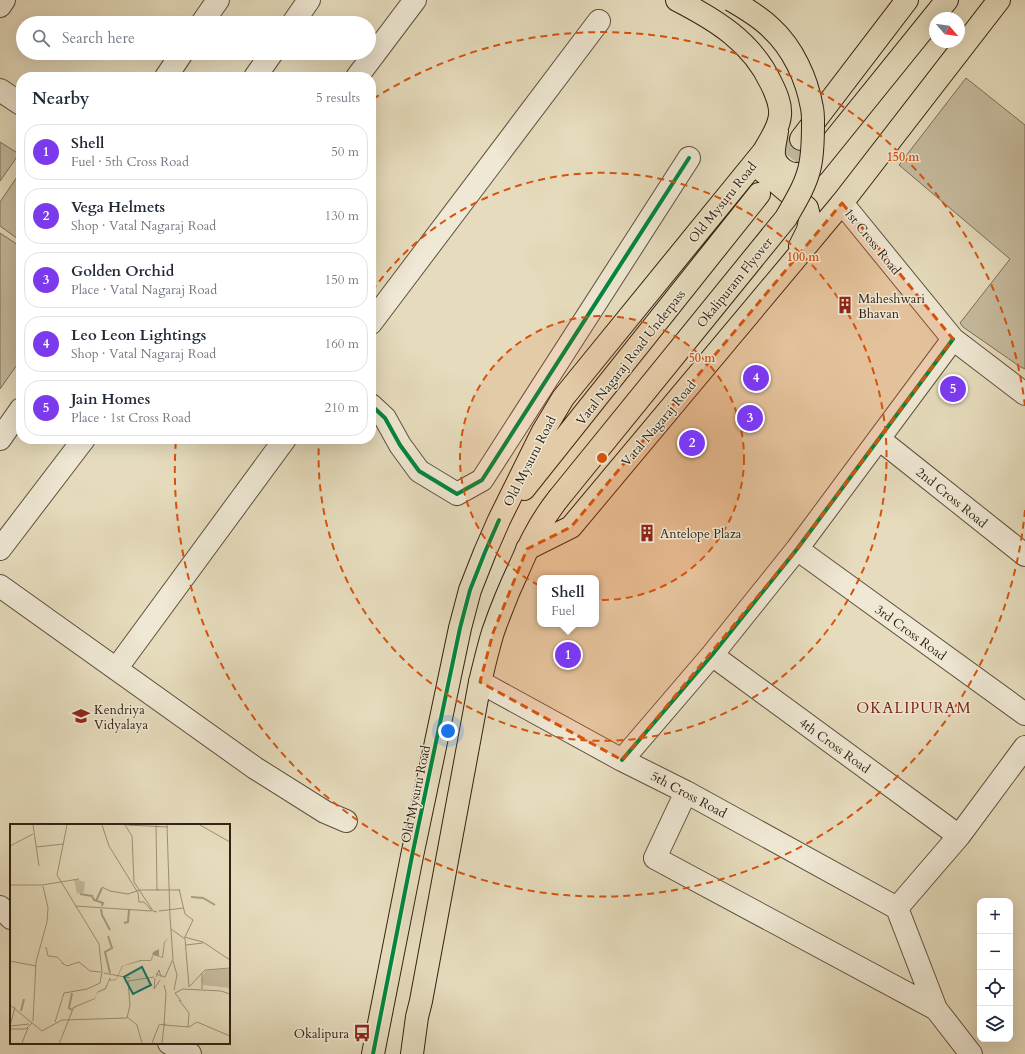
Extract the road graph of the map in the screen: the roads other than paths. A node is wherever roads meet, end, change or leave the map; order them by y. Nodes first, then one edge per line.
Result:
1 (4, 0) edge
2 (218, 0) edge
3 (309, 0) edge
4 (415, 0) edge
5 (677, 0) edge
6 (731, 0) edge
7 (907, 0) edge
8 (947, 0) edge
9 (999, 0) edge
10 (0, 6) edge
11 (207, 16) edge
12 (298, 16) edge
13 (599, 21) dead end
14 (376, 52) edge
15 (177, 60) edge
16 (267, 60) edge
17 (370, 60) edge
18 (169, 72) edge
19 (259, 72) edge
20 (361, 72) edge
21 (0, 90) edge
22 (16, 101) edge
23 (778, 124) junction
24 (801, 139) tunnel mouth
25 (689, 158) dead end
26 (754, 163) junction
27 (759, 194) tunnel mouth
28 (842, 203) junction
29 (786, 270) junction
30 (376, 316) edge
31 (953, 339) junction
32 (1025, 394) edge
33 (376, 410) edge
34 (16, 416) edge
35 (0, 439) edge
36 (879, 439) junction
37 (80, 444) edge
38 (281, 444) edge
39 (499, 520) junction
40 (0, 549) edge
41 (527, 549) junction
42 (797, 549) junction
43 (1025, 555) edge
44 (0, 586) edge
45 (712, 655) junction
46 (116, 669) junction
47 (480, 682) junction
48 (1025, 714) edge
49 (1025, 747) edge
50 (622, 760) junction
51 (686, 792) junction
52 (346, 821) dead end
53 (959, 836) junction
54 (0, 907) edge
55 (897, 908) junction
56 (10, 917) edge
57 (936, 1009) junction
58 (171, 1044) edge
59 (190, 1054) edge
60 (373, 1054) edge
61 (412, 1054) edge
62 (971, 1054) edge

1 - 10 street
2 - 11 street
3 - 12 street
4 - 14 street
5 - 23 main road, Old Mysuru Road
6 - 41 main road, Okalipuram Flyover, bridge
7 - 24 main road
8 - 23 main road
9 - 28 main road, Vatal Nagaraj Road
13 - 30 street
15 - 18 street
16 - 19 street
17 - 20 street
21 - 22 street
23 - 26 main road, Old Mysuru Road
25 - 33 street
26 - 29 main road
26 - 39 main road, Old Mysuru Road
27 - 39 main road, Vatal Nagaraj Road Underpass
28 - 29 main road, Vatal Nagaraj Road
28 - 31 street, 1st Cross Road
29 - 41 main road, Vatal Nagaraj Road
31 - 32 street, 1st Cross Road
31 - 36 street
34 - 35 street
36 - 42 street
36 - 43 street, 2nd Cross Road
37 - 40 street
38 - 46 street
39 - 60 main road, Old Mysuru Road
41 - 47 main road
42 - 45 street
42 - 48 street, 3rd Cross Road
44 - 46 street
45 - 50 street
45 - 53 street, 4th Cross Road
46 - 52 street
47 - 50 street, 5th Cross Road
47 - 61 main road
49 - 53 street
50 - 51 street, 5th Cross Road
51 - 55 street, 5th Cross Road
51 - 57 street
53 - 55 street
54 - 56 street
55 - 57 street
57 - 62 street
58 - 59 street

